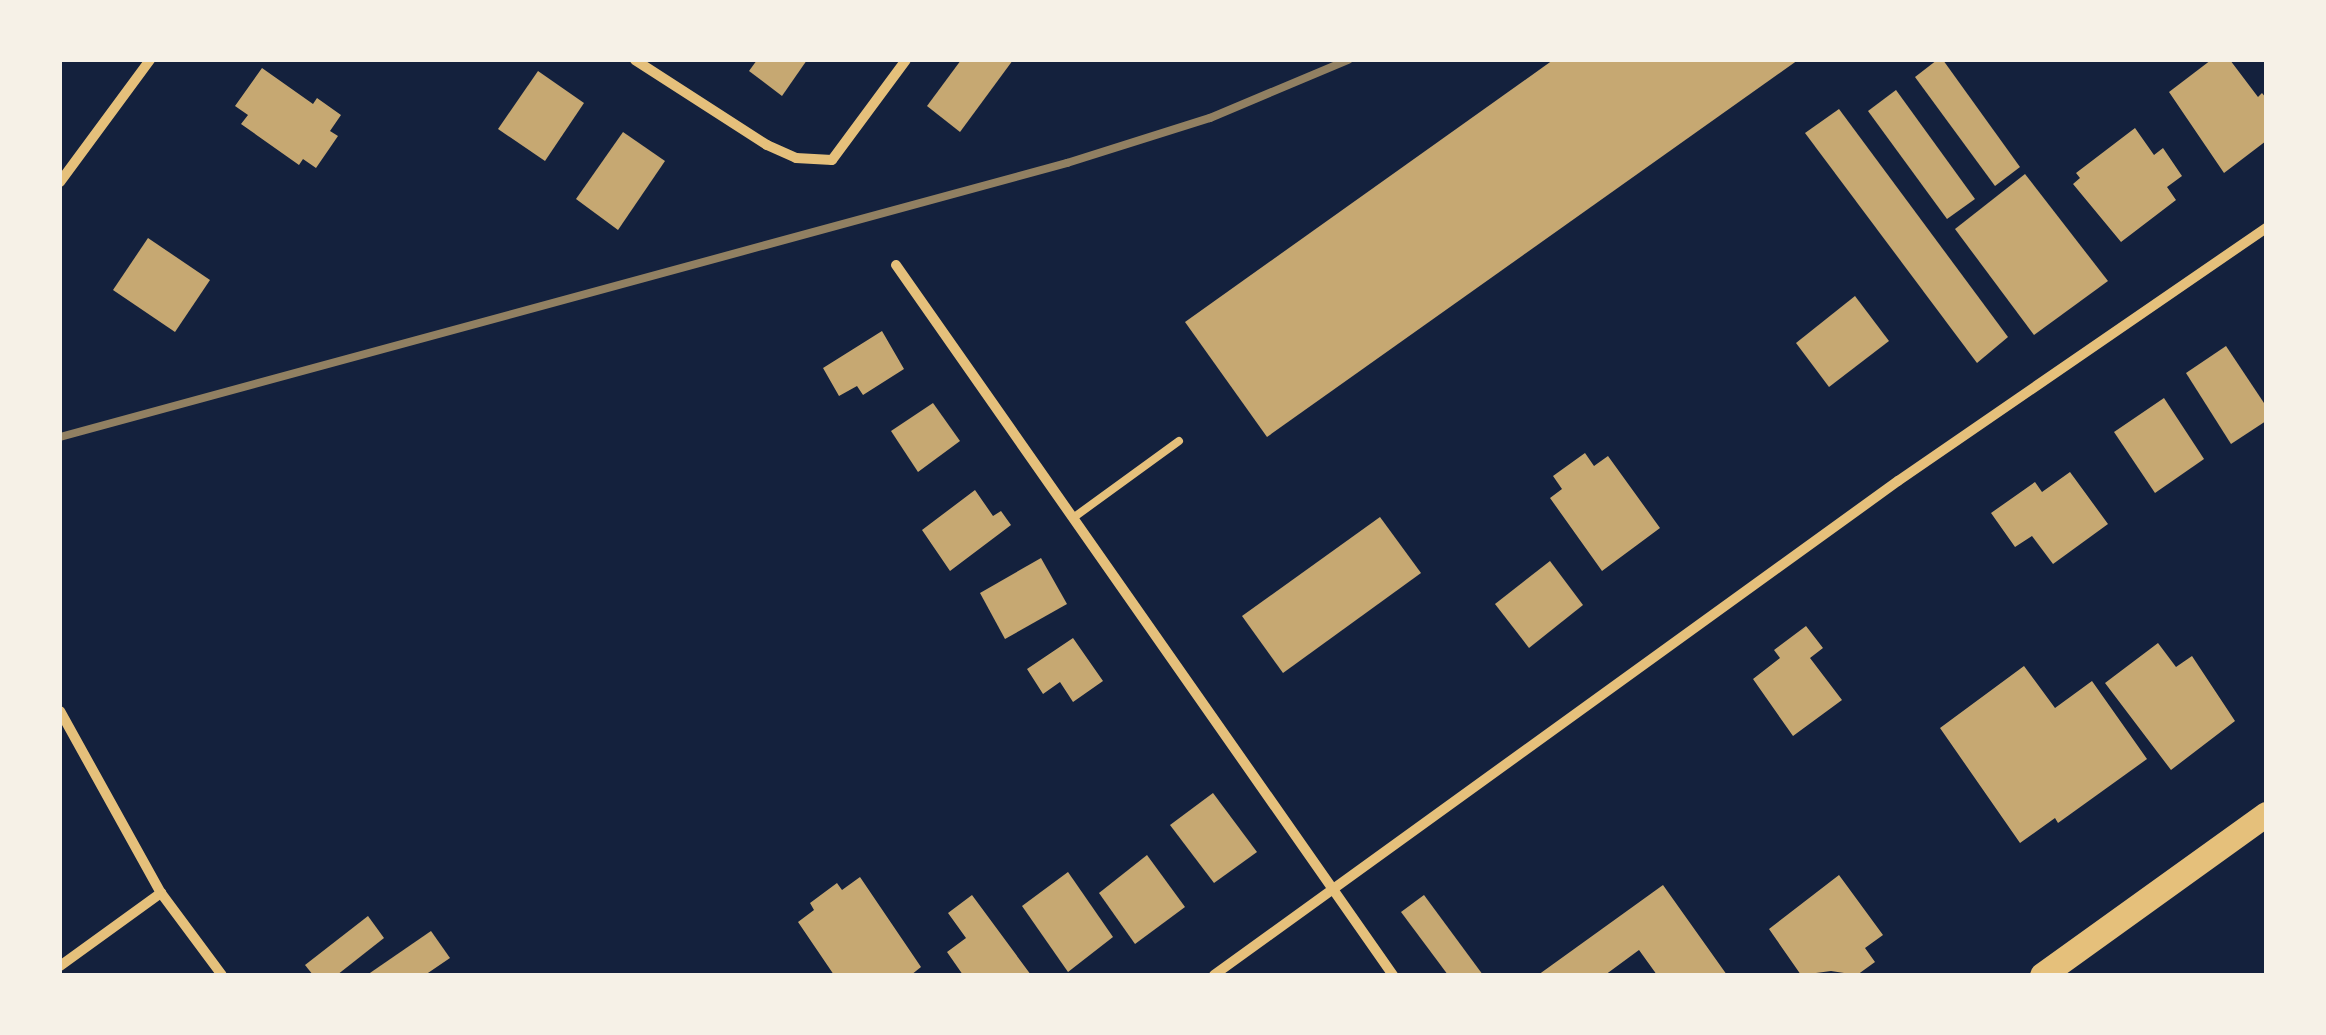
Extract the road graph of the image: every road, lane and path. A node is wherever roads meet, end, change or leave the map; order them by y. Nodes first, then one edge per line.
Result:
1 (150, 60) edge
2 (635, 60) edge
3 (906, 60) edge
4 (60, 182) edge
5 (2266, 228) edge
6 (896, 264) dead end
7 (1179, 440) dead end
8 (1073, 518) junction
9 (60, 710) edge
10 (2266, 814) edge
11 (1333, 892) junction
12 (161, 893) junction
13 (60, 966) edge
14 (222, 975) edge
15 (1214, 975) edge
16 (1393, 975) edge
17 (2042, 975) edge

1 - 4 street
2 - 3 street
5 - 11 street
6 - 8 street
7 - 8 lane
8 - 11 street
9 - 12 street
10 - 17 main road
11 - 15 street
11 - 16 street
12 - 13 street
12 - 14 street

